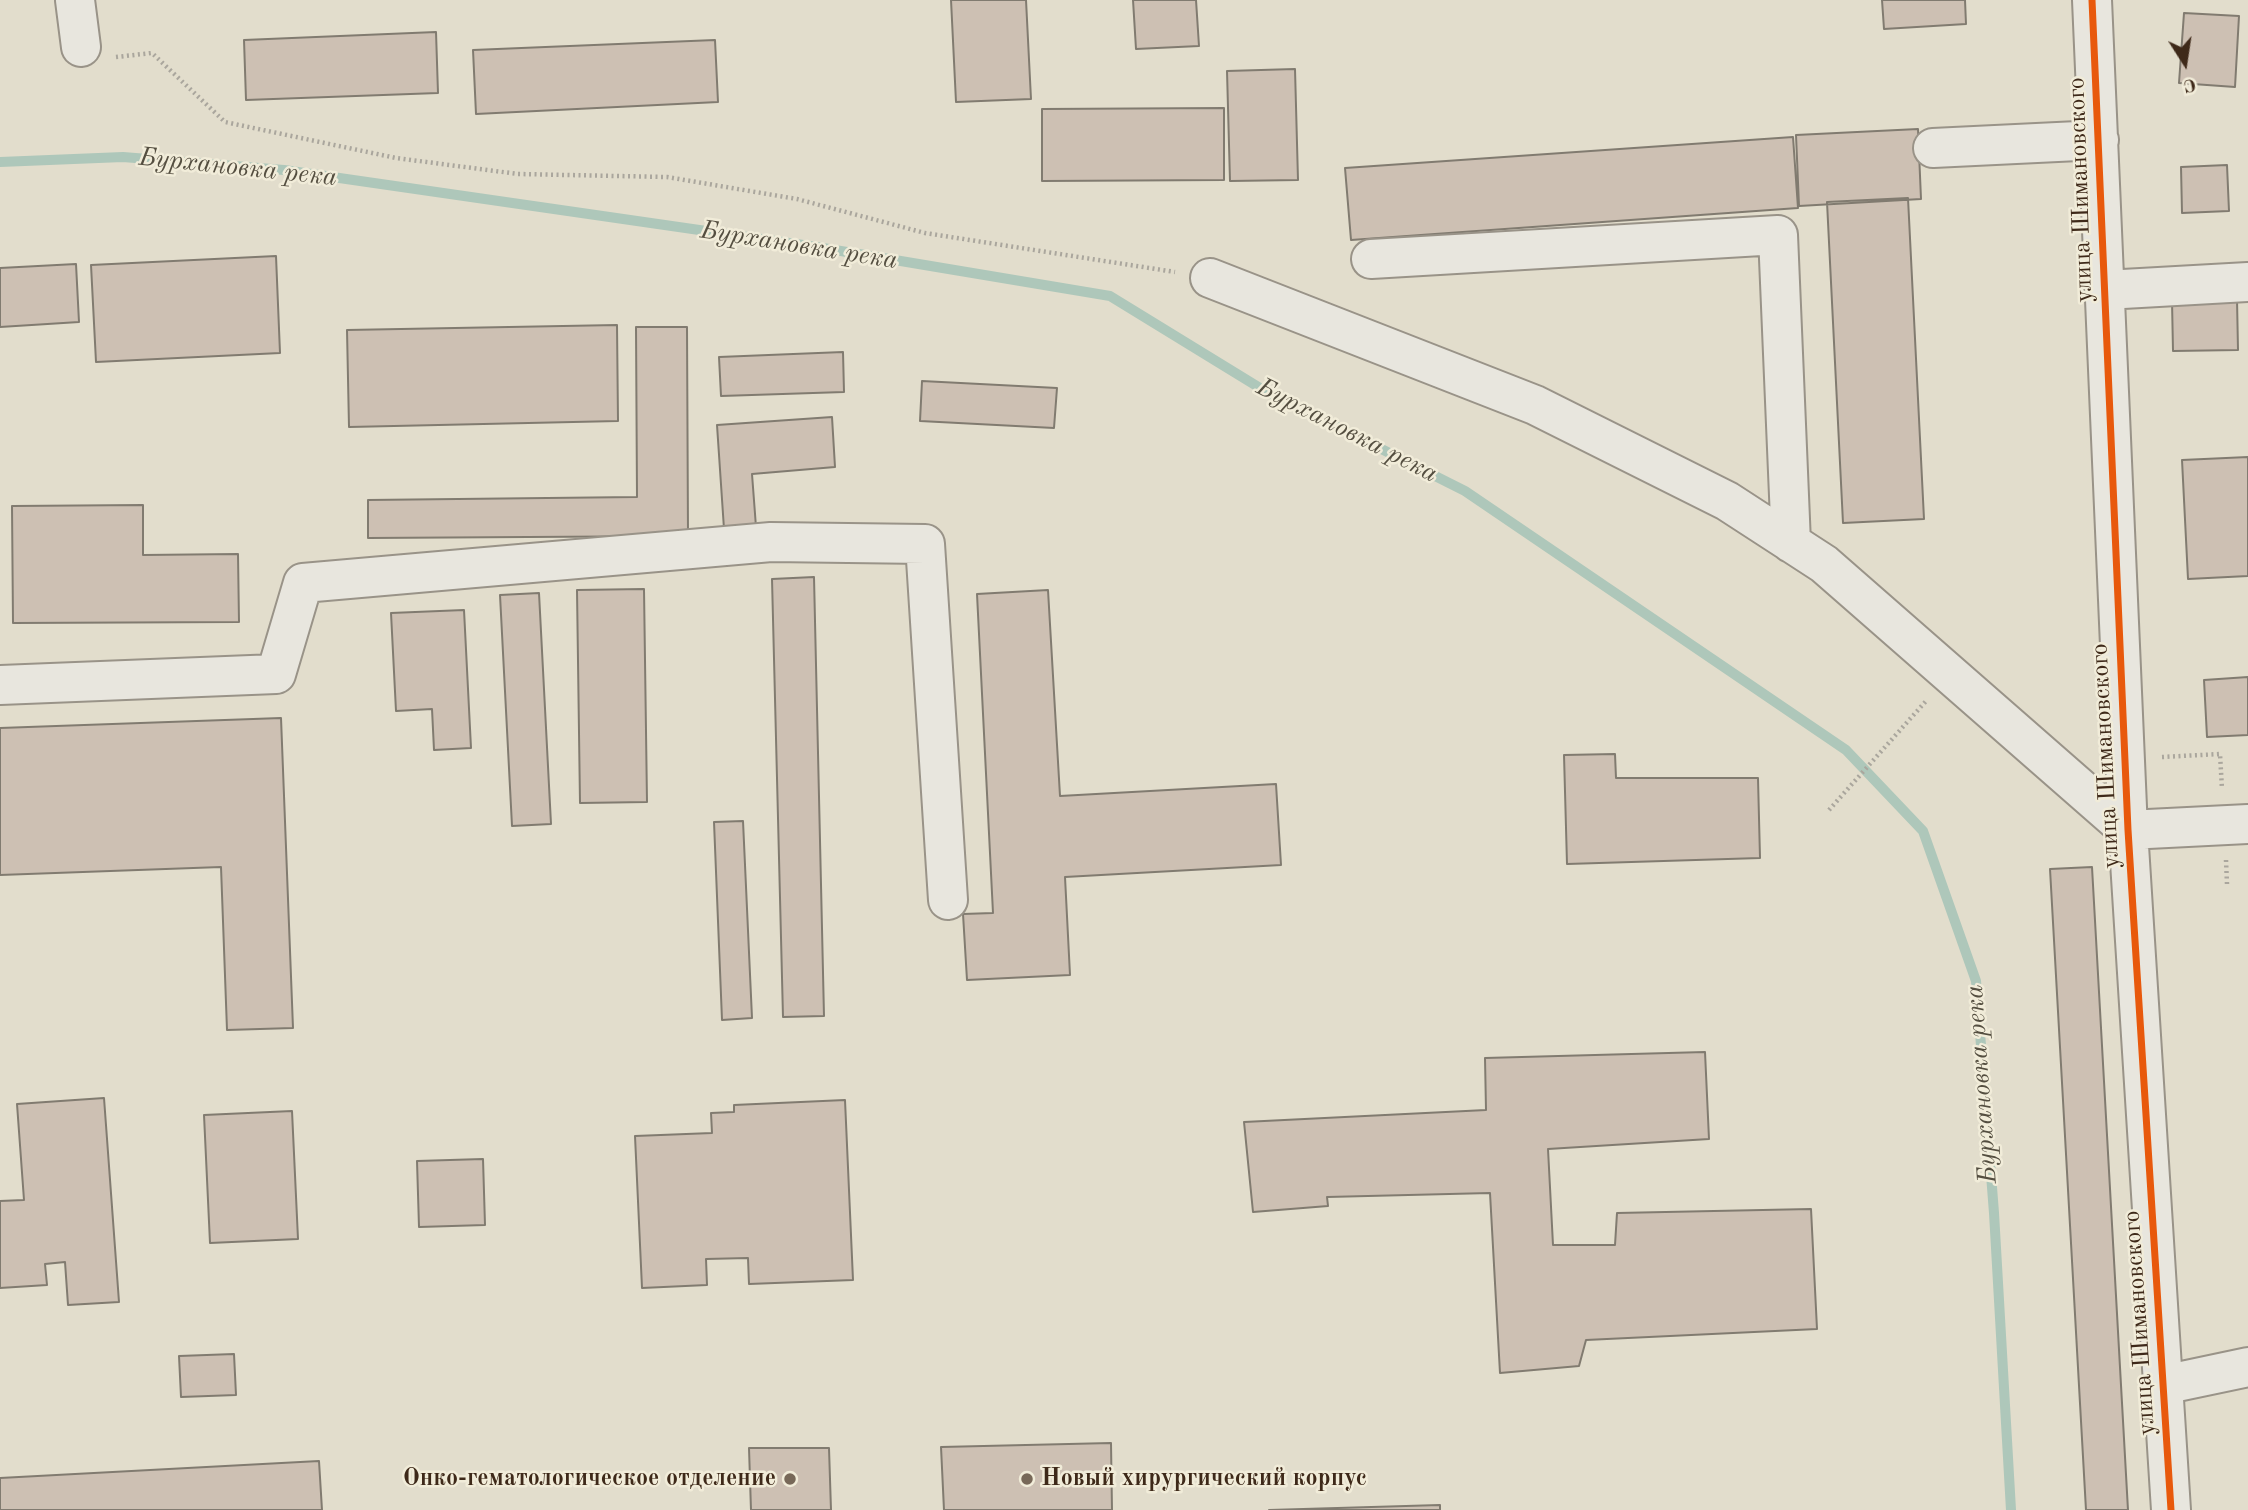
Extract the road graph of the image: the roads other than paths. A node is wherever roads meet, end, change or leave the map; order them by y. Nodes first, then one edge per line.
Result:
1 (75, 0) edge
2 (2092, 0) edge
3 (81, 47) road end
4 (2099, 140) junction
5 (1933, 148) dead end
6 (1371, 259) dead end
7 (1210, 278) road end
8 (2248, 282) edge
9 (2105, 290) junction
10 (1791, 542) junction
11 (0, 685) edge
12 (2236, 824) edge
13 (2128, 830) junction
14 (948, 900) dead end
15 (2248, 1367) edge
16 (2163, 1385) junction
17 (2171, 1510) edge

1 - 3 street
2 - 4 street, улица Шимановского
4 - 5 street
4 - 9 street, улица Шимановского
6 - 10 street
7 - 10 street
8 - 9 street
9 - 13 street, улица Шимановского
10 - 13 street
11 - 14 street
12 - 13 street
13 - 16 street, улица Шимановского
15 - 16 street
16 - 17 street, улица Шимановского

